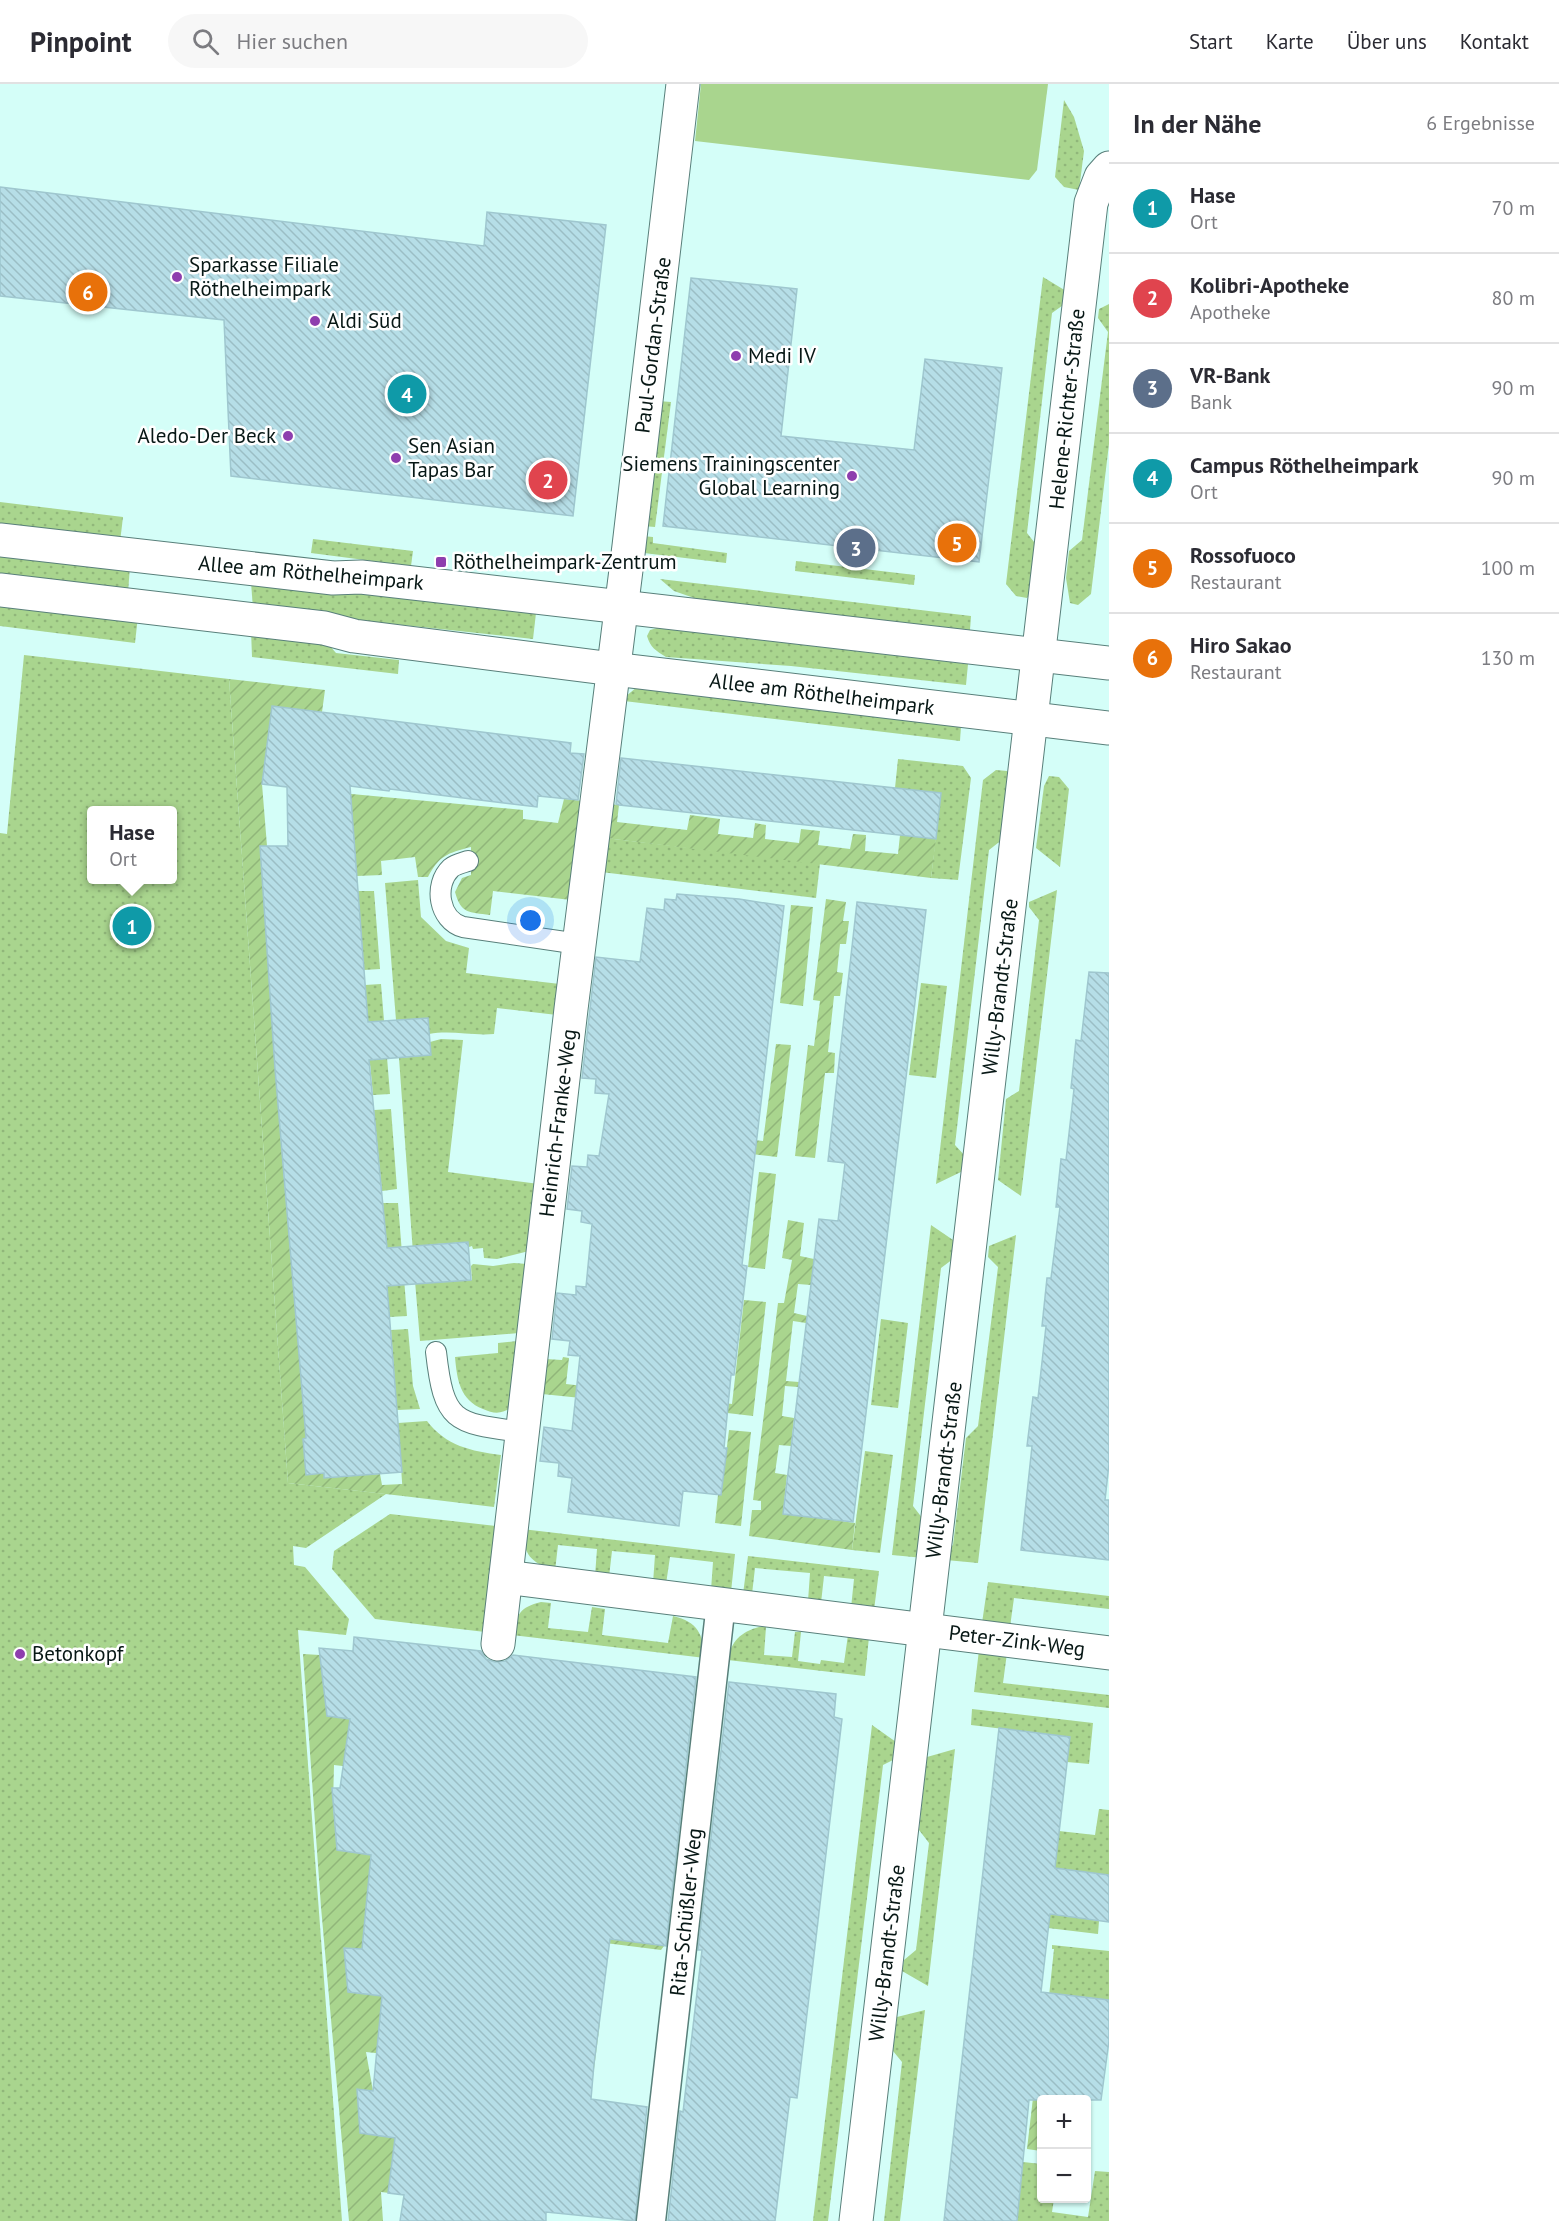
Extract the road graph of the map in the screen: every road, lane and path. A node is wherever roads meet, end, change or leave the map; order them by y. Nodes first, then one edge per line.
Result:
1 (683, 84) edge
2 (1109, 168) edge
3 (0, 540) edge
4 (0, 590) edge
5 (621, 606) junction
6 (1039, 655) junction
7 (1109, 663) edge
8 (613, 669) junction
9 (1031, 719) junction
10 (1109, 728) edge
11 (468, 861) dead end
12 (579, 944) junction
13 (436, 1352) dead end
14 (522, 1432) junction
15 (506, 1577) junction
16 (720, 1603) junction
17 (925, 1629) junction
18 (498, 1644) dead end
19 (1109, 1653) edge
20 (651, 2221) edge
21 (856, 2221) edge

1 - 5 street, Paul-Gordan-Straße
2 - 6 street, Helene-Richter-Straße
3 - 5 street, Allee am Röthelheimpark
4 - 8 street, Allee am Röthelheimpark
5 - 6 street, Allee am Röthelheimpark
5 - 8 street
6 - 7 street, Allee am Röthelheimpark
6 - 9 street
8 - 9 street, Allee am Röthelheimpark
8 - 12 street, Heinrich-Franke-Weg
9 - 10 street, Allee am Röthelheimpark
9 - 17 street, Willy-Brandt-Straße
11 - 12 lane
12 - 14 street, Heinrich-Franke-Weg
13 - 14 lane
14 - 15 street, Heinrich-Franke-Weg
15 - 16 street
15 - 18 street
16 - 17 street
16 - 20 street, Rita-Schüßler-Weg
17 - 19 street, Peter-Zink-Weg
17 - 21 street, Willy-Brandt-Straße

